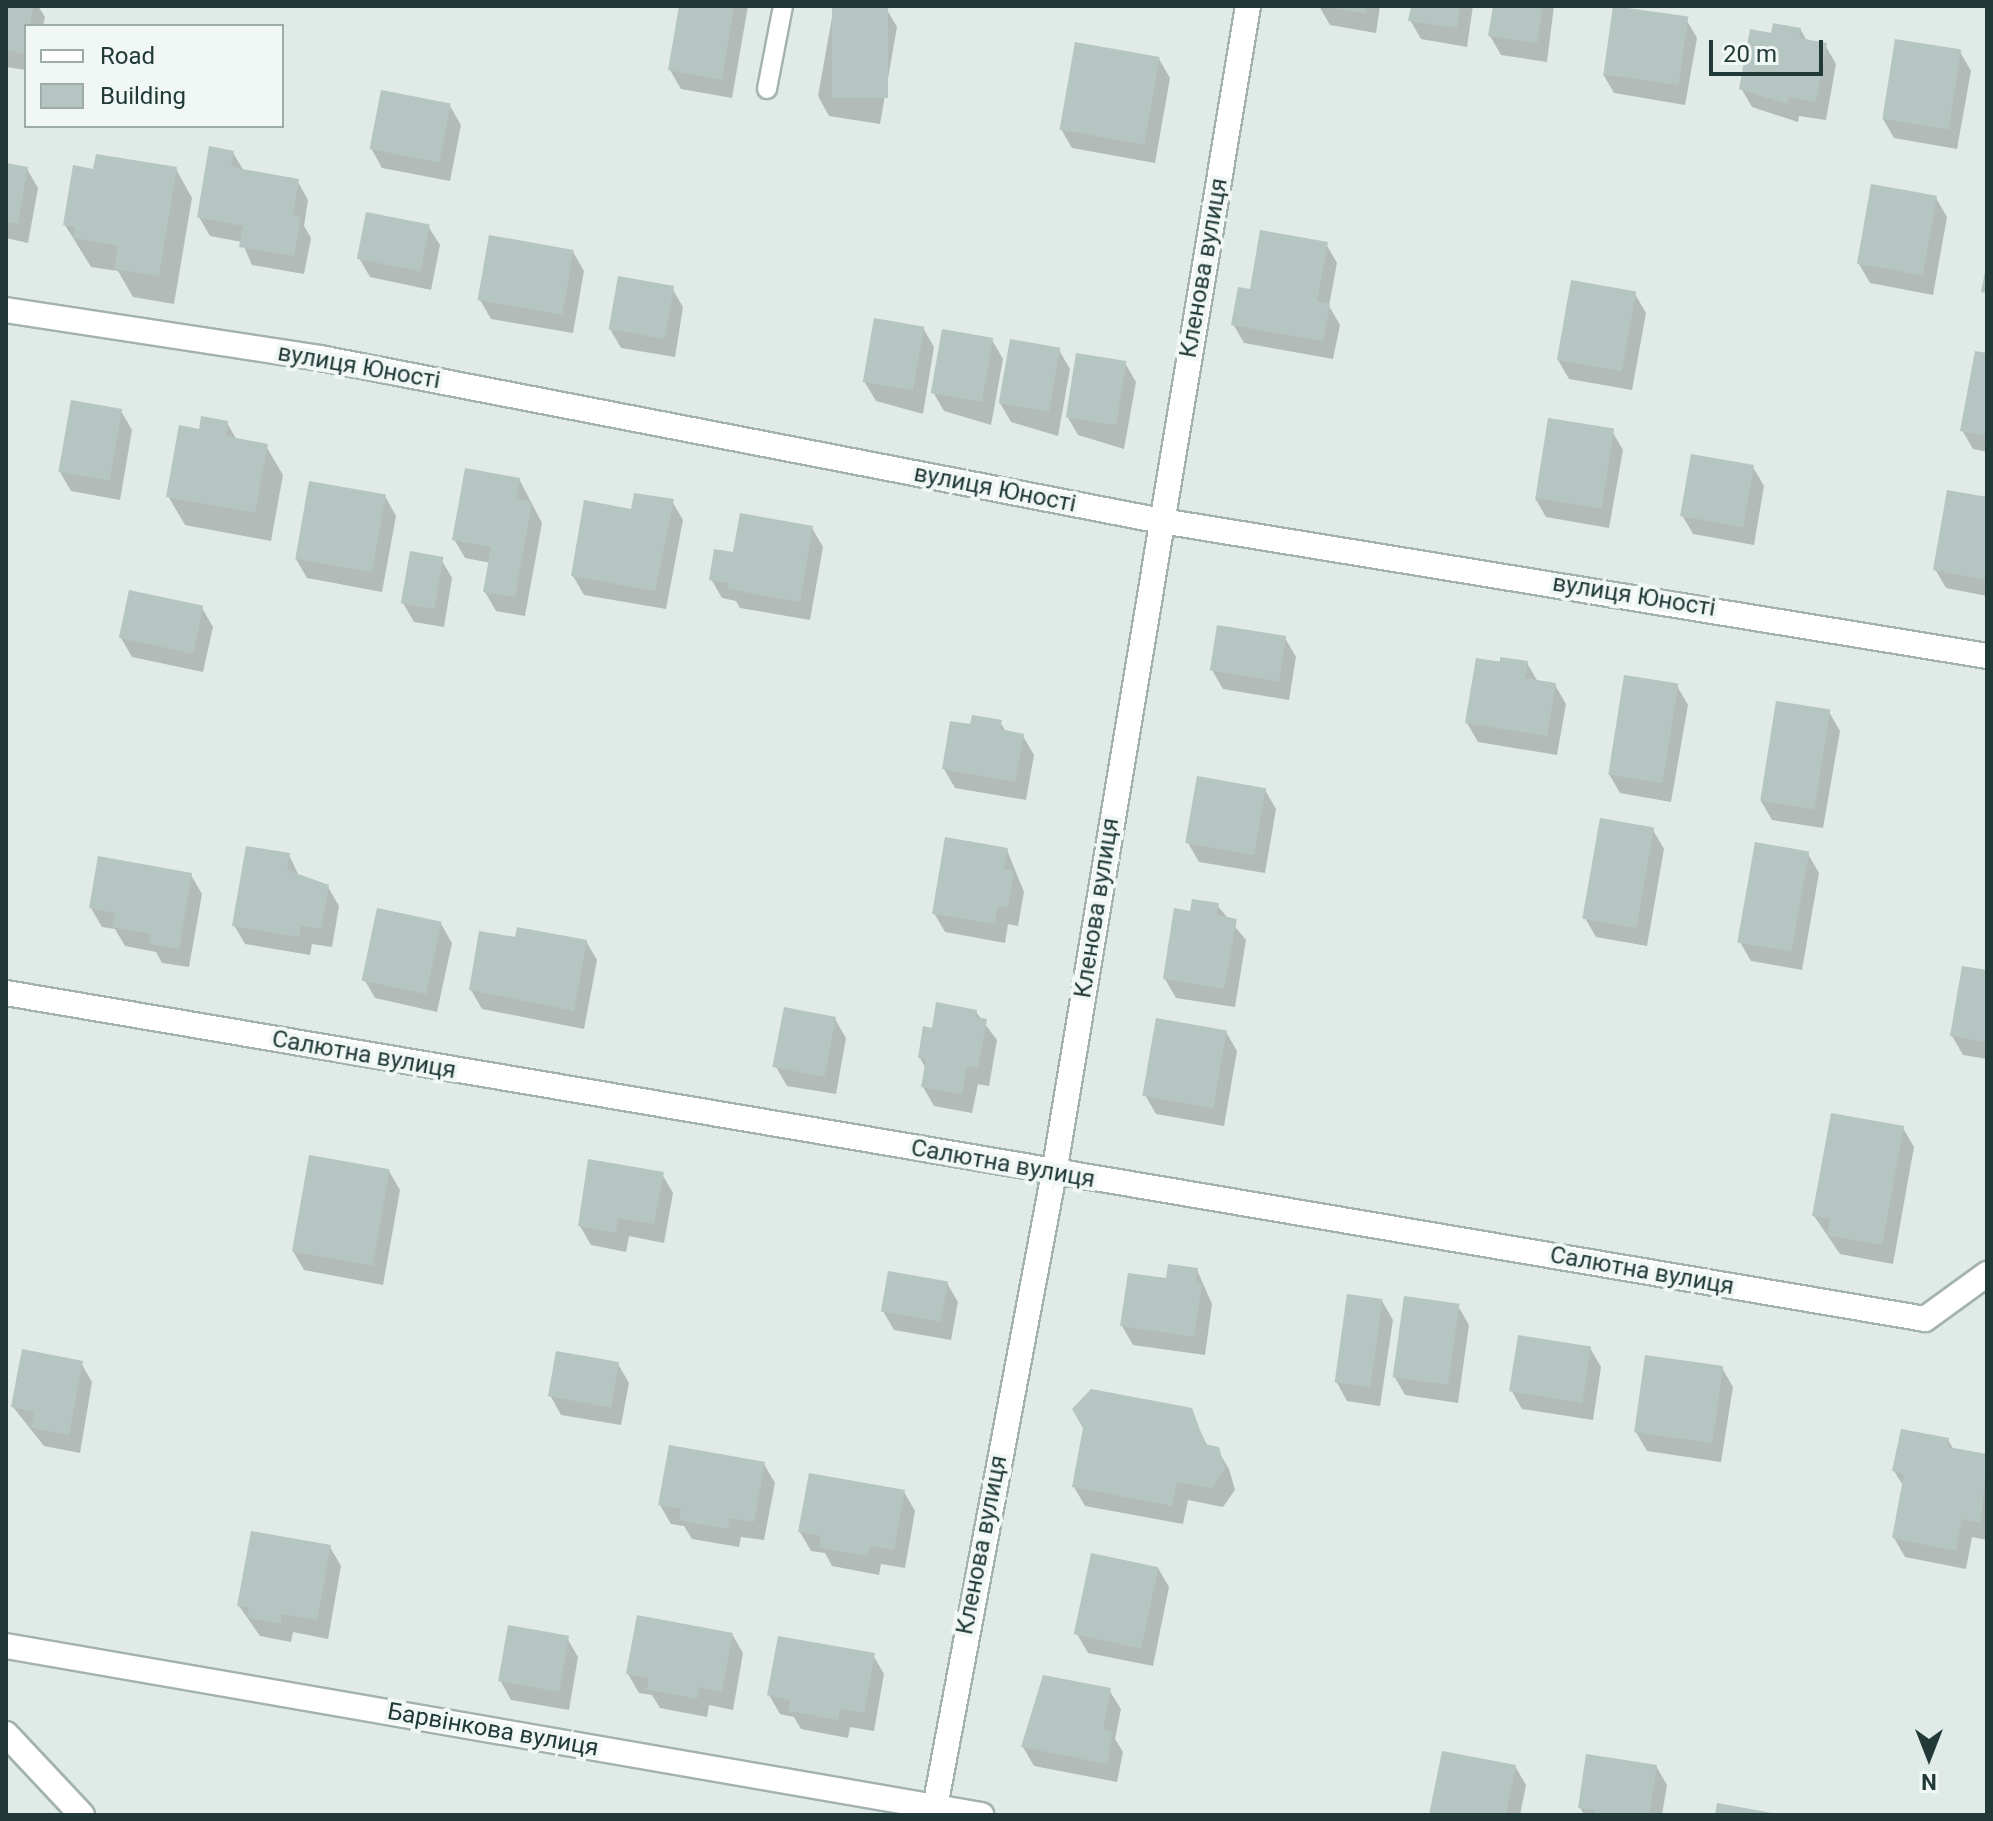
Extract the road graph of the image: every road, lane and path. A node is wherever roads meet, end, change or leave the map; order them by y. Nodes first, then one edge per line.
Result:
1 (783, 6) edge
2 (1248, 6) edge
3 (767, 89) dead end
4 (6, 310) edge
5 (1162, 521) junction
6 (1987, 656) edge
7 (6, 993) edge
8 (1054, 1173) junction
9 (1987, 1274) edge
10 (6, 1646) edge
11 (6, 1734) edge
12 (935, 1807) junction
13 (82, 1815) edge
14 (981, 1815) edge

1 - 3 lane
2 - 5 street, Кленова вулиця
4 - 5 street, вулиця Юності
5 - 6 street, вулиця Юності
5 - 8 street, Кленова вулиця
7 - 8 street, Салютна вулиця
8 - 9 street, Салютна вулиця
8 - 12 street, Кленова вулиця
10 - 12 street, Барвінкова вулиця
11 - 13 street
12 - 14 street, Барвінкова вулиця

